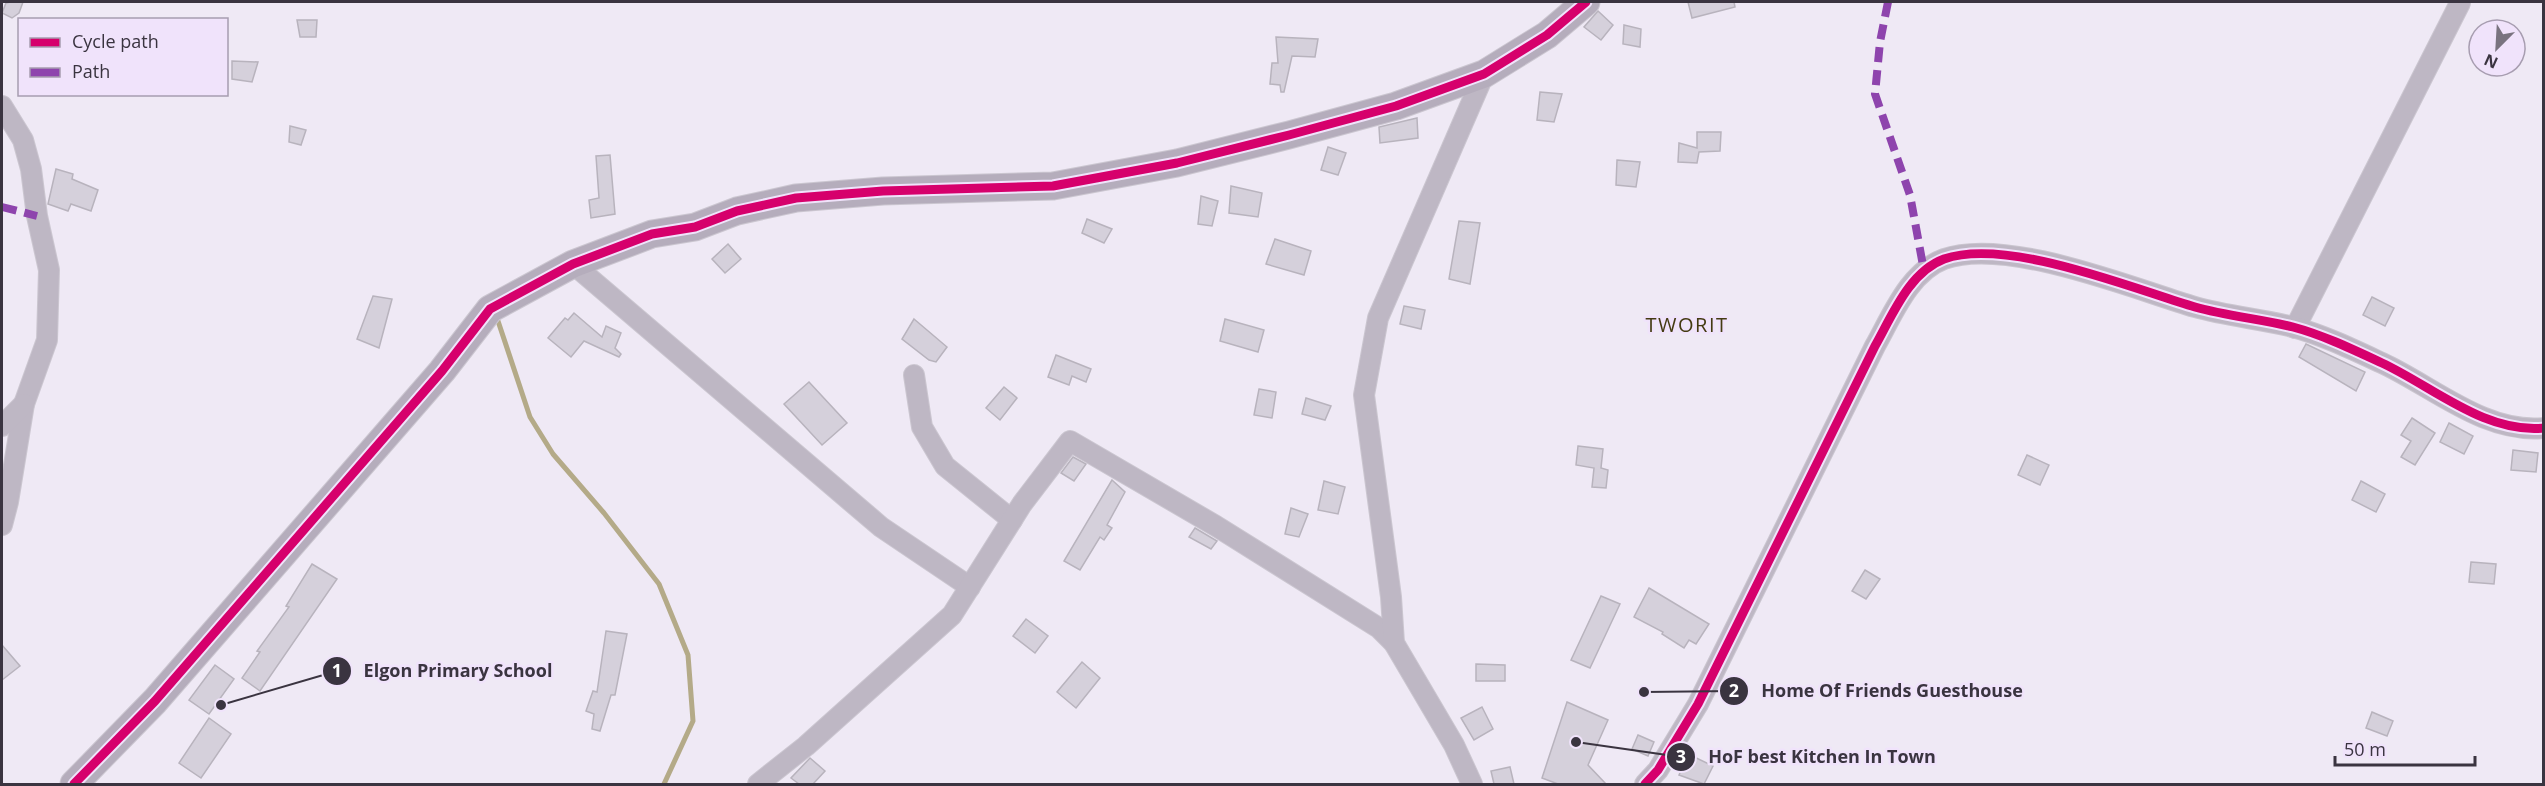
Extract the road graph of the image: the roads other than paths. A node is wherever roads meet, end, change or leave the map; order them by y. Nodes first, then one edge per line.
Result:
1 (1586, 2) edge
2 (2460, 3) dead end
3 (1484, 74) junction
4 (2, 106) edge
5 (573, 264) junction
6 (2295, 328) junction
7 (914, 375) dead end
8 (24, 404) junction
9 (2, 426) edge
10 (2544, 428) edge
11 (1012, 520) junction
12 (2, 525) edge
13 (970, 587) junction
14 (1394, 643) junction
15 (74, 784) edge
16 (758, 784) edge
17 (1472, 784) edge
18 (1645, 784) edge

1 - 3 street
2 - 6 street
3 - 5 street
3 - 14 street
4 - 8 street
5 - 13 street
5 - 15 street
6 - 10 street
6 - 18 street
7 - 11 street
8 - 9 street
8 - 12 street
11 - 13 street
11 - 14 street
13 - 16 street
14 - 17 street

